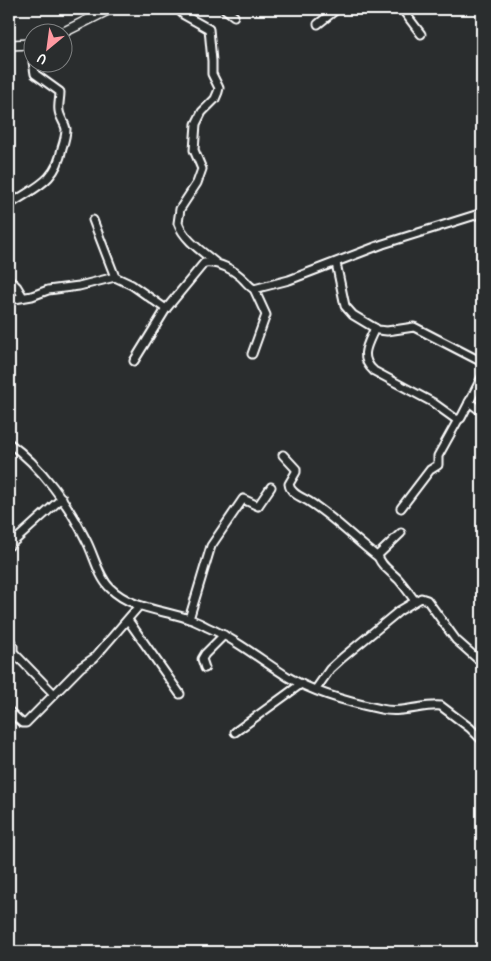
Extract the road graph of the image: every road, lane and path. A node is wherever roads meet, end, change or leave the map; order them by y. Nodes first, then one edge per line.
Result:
1 (178, 9) edge
2 (225, 9) edge
3 (337, 9) edge
4 (402, 9) edge
5 (104, 10) edge
6 (234, 16) dead end
7 (318, 24) dead end
8 (72, 28) edge
9 (421, 34) dead end
10 (22, 44) edge
11 (9, 45) edge
12 (35, 72) edge
13 (9, 205) edge
14 (482, 213) edge
15 (93, 220) dead end
16 (336, 263) junction
17 (217, 264) junction
18 (115, 278) junction
19 (9, 279) edge
20 (254, 289) junction
21 (23, 297) junction
22 (9, 300) edge
23 (166, 309) junction
24 (375, 328) junction
25 (252, 354) dead end
26 (134, 360) dead end
27 (482, 362) edge
28 (482, 377) edge
29 (469, 402) junction
30 (482, 412) edge
31 (458, 420) junction
32 (9, 444) edge
33 (283, 456) dead end
34 (271, 487) dead end
35 (62, 498) junction
36 (401, 508) dead end
37 (401, 533) dead end
38 (9, 546) edge
39 (378, 557) junction
40 (415, 601) junction
41 (139, 606) junction
42 (189, 619) junction
43 (128, 620) junction
44 (224, 635) junction
45 (9, 639) edge
46 (11, 652) edge
47 (482, 664) edge
48 (205, 668) dead end
49 (301, 684) junction
50 (316, 689) junction
51 (54, 694) junction
52 (180, 694) dead end
53 (9, 711) edge
54 (235, 732) dead end
55 (482, 740) edge

1 - 17 street
2 - 6 street
3 - 7 street
4 - 9 street
5 - 8 street
10 - 11 street
12 - 13 street
14 - 16 street
15 - 18 street
16 - 20 street
16 - 24 street
17 - 20 street
17 - 23 street
18 - 21 street
18 - 23 street
19 - 21 street
20 - 25 street
21 - 22 street
23 - 26 street
24 - 27 street
24 - 31 street
28 - 29 street
29 - 30 street
29 - 31 street
31 - 36 street
32 - 35 street
33 - 39 street
34 - 42 street
35 - 38 street
35 - 41 street
37 - 39 street
39 - 40 street
40 - 47 street
40 - 50 street
41 - 42 street
41 - 43 street
42 - 44 street
43 - 51 street
43 - 52 street
44 - 48 street
44 - 49 street
45 - 46 street
46 - 51 street
49 - 50 street
49 - 54 street
50 - 55 street
51 - 53 street

